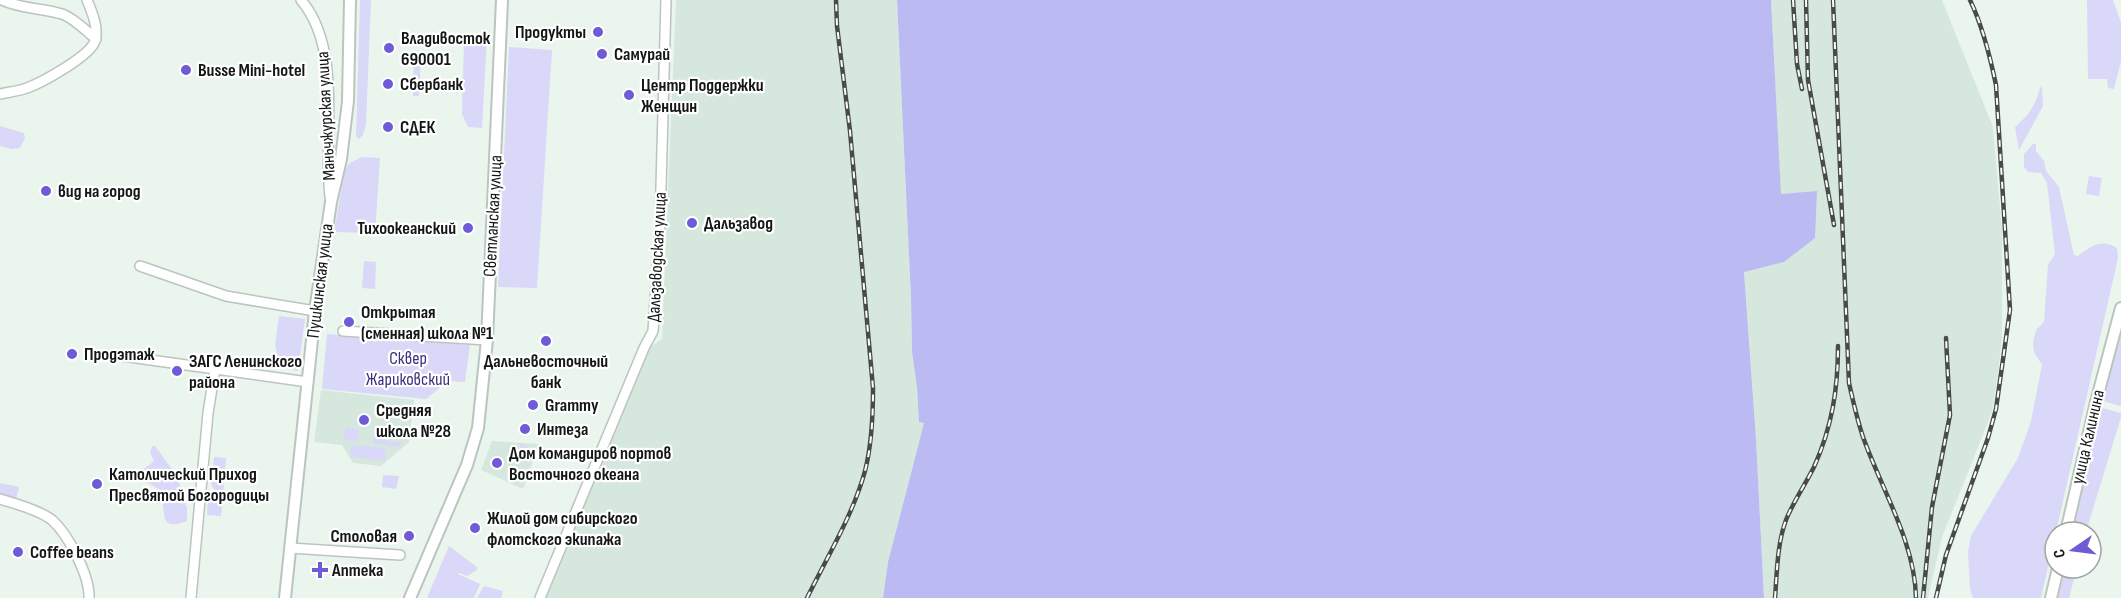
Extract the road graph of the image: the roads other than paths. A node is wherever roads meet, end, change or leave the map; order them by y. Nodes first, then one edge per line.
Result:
1 (2, 0) edge
2 (87, 0) edge
3 (302, 0) edge
4 (350, 0) edge
5 (502, 0) edge
6 (666, 0) edge
7 (96, 39) junction
8 (0, 94) edge
9 (331, 202) junction
10 (140, 266) dead end
11 (2121, 308) edge
12 (315, 311) junction
13 (343, 331) dead end
14 (487, 340) junction
15 (115, 355) dead end
16 (214, 369) junction
17 (308, 382) junction
18 (0, 499) edge
19 (2069, 520) edge
20 (290, 548) junction
21 (400, 555) dead end
22 (2055, 580) edge
23 (89, 598) edge
24 (191, 598) edge
25 (285, 598) edge
26 (410, 598) edge
27 (540, 598) edge
28 (2051, 598) edge

1 - 7 street
2 - 7 street
3 - 9 street, Маньчжурская улица
4 - 9 main road, Пушкинская улица
5 - 14 main road, Светланская улица
6 - 27 street, Дальзаводская улица
7 - 8 street
9 - 12 main road, Пушкинская улица
10 - 12 street
11 - 19 main road, улица Калинина
12 - 17 main road, Пушкинская улица
13 - 14 street
14 - 26 main road, Светланская улица
15 - 16 street
16 - 17 street
16 - 24 street
17 - 20 main road, Пушкинская улица
18 - 23 street
20 - 21 street
20 - 25 main road, Пушкинская улица
22 - 28 main road

